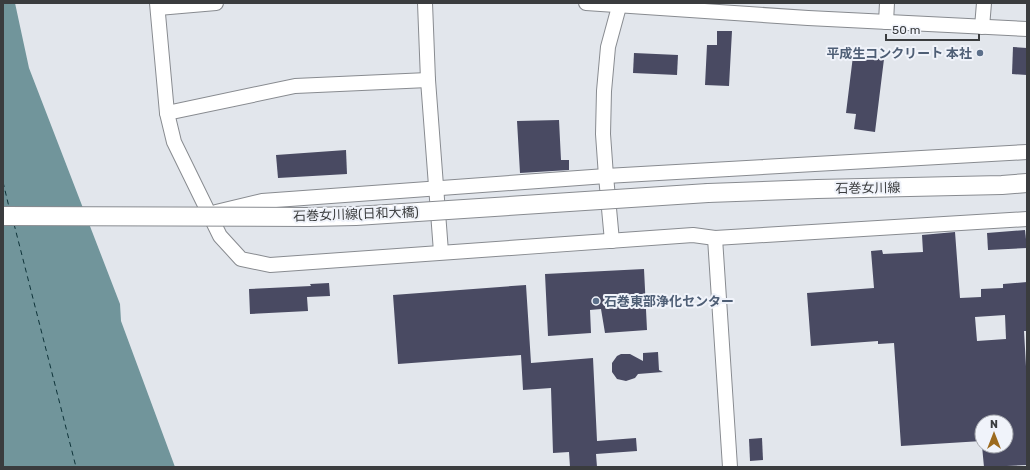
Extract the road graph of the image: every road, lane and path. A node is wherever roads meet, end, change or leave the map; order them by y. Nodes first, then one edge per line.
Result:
1 (216, 3) edge
2 (425, 3) edge
3 (586, 3) edge
4 (887, 3) edge
5 (984, 3) edge
6 (620, 4) edge
7 (158, 5) edge
8 (886, 22) junction
9 (982, 27) junction
10 (1027, 29) edge
11 (428, 80) junction
12 (167, 113) junction
13 (1027, 152) edge
14 (606, 176) junction
15 (1027, 183) edge
16 (436, 189) junction
17 (708, 193) joint
18 (209, 214) junction
19 (3, 216) edge
20 (1027, 219) edge
21 (715, 238) junction
22 (612, 241) junction
23 (441, 252) junction
24 (730, 467) edge

1 - 7 street
2 - 11 street
3 - 6 street
4 - 8 street
5 - 9 street
6 - 8 street
6 - 14 street
7 - 12 street
8 - 9 street
9 - 10 street
11 - 12 street
11 - 16 street
12 - 18 street
13 - 14 street
14 - 16 street
14 - 22 street
15 - 17 main road, 石巻女川線
16 - 18 street
16 - 23 street
17 - 19 main road, 石巻女川線(日和大橋), bridge
18 - 23 street
20 - 21 street
21 - 22 street
21 - 24 street
22 - 23 street

